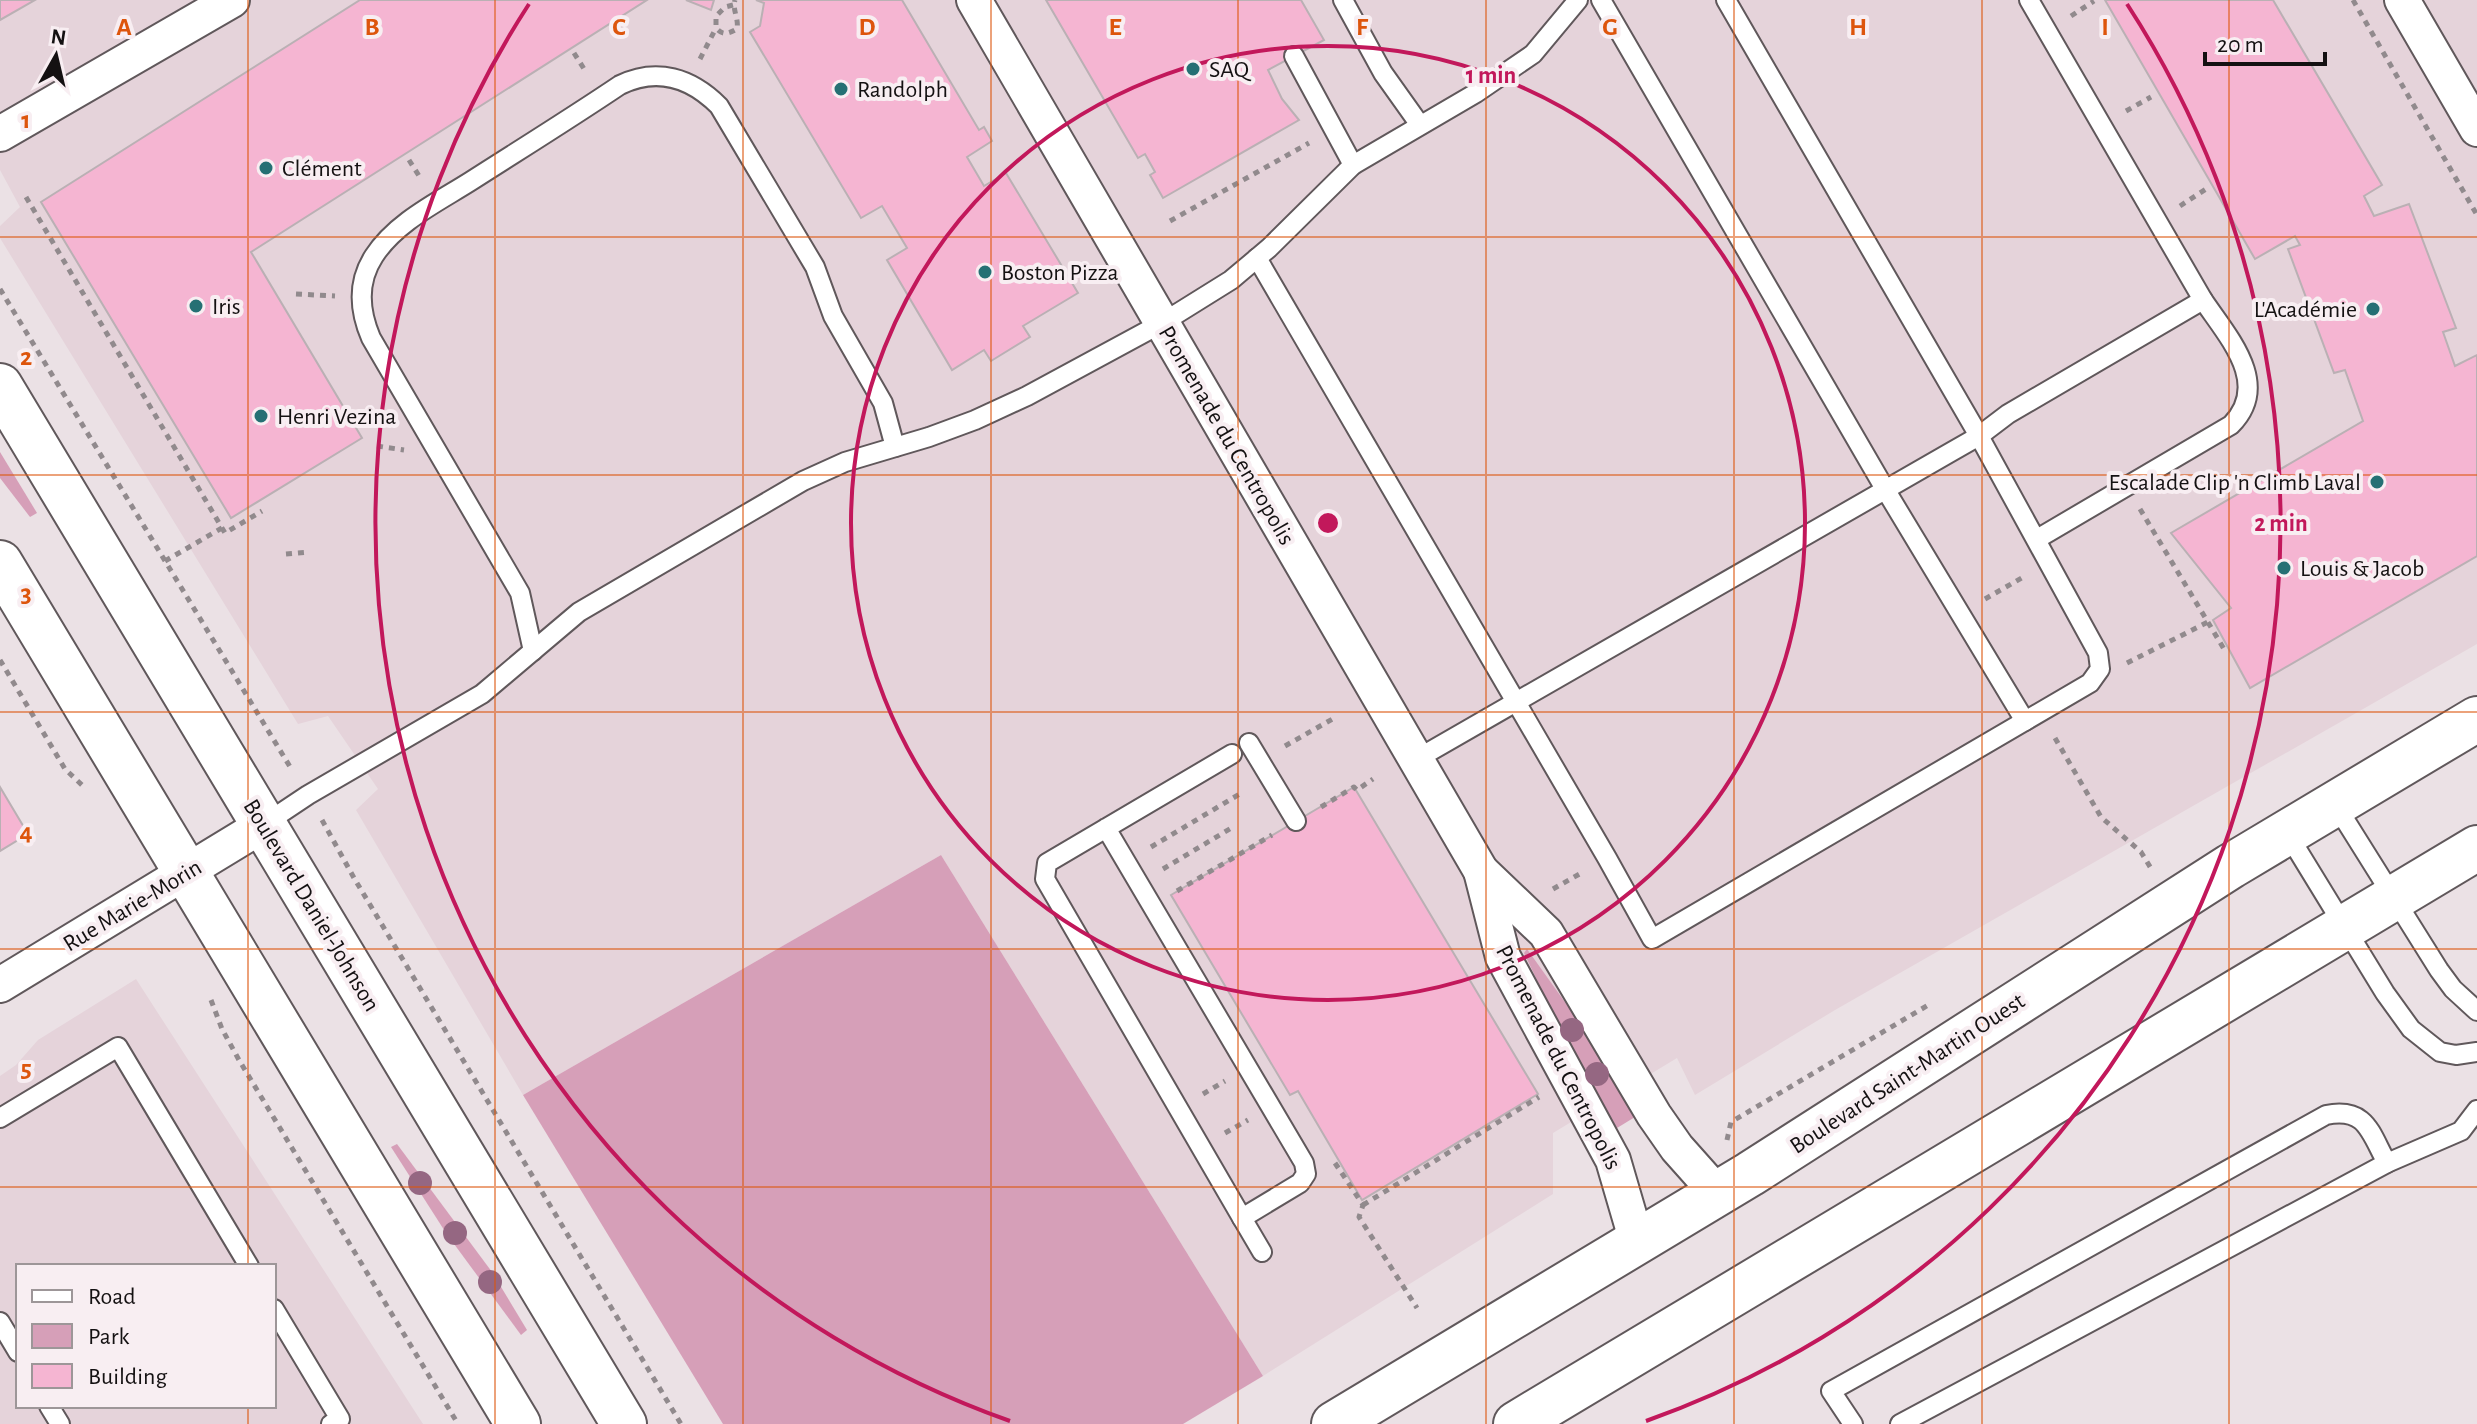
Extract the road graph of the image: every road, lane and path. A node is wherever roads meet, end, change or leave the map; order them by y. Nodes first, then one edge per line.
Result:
1 (232, 0) edge
2 (974, 0) edge
3 (1343, 0) edge
4 (1578, 0) edge
5 (1601, 0) edge
6 (1726, 0) edge
7 (2029, 0) edge
8 (2353, 0) edge
9 (2402, 0) edge
10 (2094, 1) edge
11 (734, 3) edge
12 (2071, 16) dead end
13 (716, 28) junction
14 (708, 46) dead end
15 (574, 53) dead end
16 (1294, 56) dead end
17 (588, 75) dead end
18 (2151, 97) dead end
19 (2126, 111) dead end
20 (1420, 125) junction
21 (2477, 129) edge
22 (0, 134) edge
23 (1317, 139) dead end
24 (409, 160) dead end
25 (1353, 165) junction
26 (422, 182) dead end
27 (2206, 189) dead end
28 (26, 197) dead end
29 (2183, 205) dead end
30 (2477, 215) edge
31 (1170, 221) dead end
32 (1257, 258) junction
33 (0, 289) edge
34 (296, 294) dead end
35 (324, 296) dead end
36 (2203, 300) junction
37 (1162, 323) junction
38 (0, 386) edge
39 (1979, 436) junction
40 (377, 446) dead end
41 (895, 447) junction
42 (400, 450) dead end
43 (1885, 489) junction
44 (262, 511) dead end
45 (2141, 511) dead end
46 (222, 528) junction
47 (2037, 539) junction
48 (309, 552) dead end
49 (286, 554) dead end
50 (165, 561) junction
51 (0, 563) edge
52 (2208, 622) junction
53 (2224, 649) dead end
54 (533, 651) junction
55 (0, 660) edge
56 (2128, 663) dead end
57 (1516, 702) junction
58 (251, 704) dead end
59 (1336, 717) dead end
60 (2477, 719) edge
61 (2025, 721) junction
62 (2050, 730) dead end
63 (1249, 743) dead end
64 (1281, 749) dead end
65 (1232, 754) dead end
66 (1415, 760) junction
67 (1373, 779) dead end
68 (86, 789) dead end
69 (1243, 792) dead end
70 (2335, 804) junction
71 (1318, 808) dead end
72 (1296, 821) dead end
73 (263, 825) junction
74 (1233, 827) dead end
75 (1106, 828) junction
76 (2287, 833) junction
77 (1273, 835) dead end
78 (2477, 848) edge
79 (1163, 869) junction
80 (2152, 870) dead end
81 (187, 871) junction
82 (1481, 871) junction
83 (354, 878) dead end
84 (2394, 898) junction
85 (2345, 927) junction
86 (0, 985) edge
87 (207, 992) dead end
88 (2477, 1011) edge
89 (2477, 1052) edge
90 (1540, 1097) dead end
91 (2477, 1110) edge
92 (0, 1118) edge
93 (1332, 1157) dead end
94 (2387, 1163) junction
95 (1718, 1194) junction
96 (1363, 1205) junction
97 (1242, 1218) junction
98 (1637, 1242) junction
99 (1262, 1252) dead end
100 (248, 1264) edge
101 (1417, 1308) dead end
102 (276, 1312) edge
103 (0, 1322) edge
104 (16, 1349) edge
105 (331, 1424) edge
106 (458, 1424) edge
107 (518, 1424) edge
108 (624, 1424) edge
109 (681, 1424) edge
110 (1334, 1424) edge
111 (1516, 1424) edge
112 (1853, 1424) edge
113 (1900, 1424) edge

1 - 22 street
2 - 37 street, Promenade du Centropolis
3 - 20 lane
4 - 20 lane
5 - 43 lane
6 - 39 lane
7 - 36 lane
8 - 30 path
9 - 21 street
10 - 12 path
11 - 13 path
11 - 13 path
13 - 14 path
15 - 17 path
16 - 25 lane
18 - 19 path
20 - 25 lane
23 - 31 path
24 - 26 path
25 - 32 lane
27 - 29 path
28 - 46 path
32 - 37 lane
32 - 57 lane
33 - 50 path
34 - 35 path
36 - 39 lane
36 - 47 lane
37 - 41 lane
37 - 66 street, Promenade du Centropolis
38 - 73 main road, Boulevard Daniel-Johnson
39 - 43 lane
39 - 47 lane
40 - 42 path
41 - 54 lane
41 - 54 lane
43 - 57 lane
43 - 61 lane
44 - 46 path
45 - 52 path
46 - 50 path
47 - 61 lane
48 - 49 path
50 - 58 path
51 - 81 main road
52 - 53 path
52 - 56 path
54 - 73 lane
55 - 68 path
57 - 61 lane
57 - 66 lane
59 - 64 path
60 - 70 main road, Boulevard Saint-Martin Ouest
62 - 80 path
63 - 72 lane
65 - 75 lane
66 - 82 street, Promenade du Centropolis
67 - 71 path
69 - 79 path
70 - 76 main road, Boulevard Saint-Martin Ouest
70 - 84 lane
73 - 81 street, Rue Marie-Morin
73 - 108 main road, Boulevard Daniel-Johnson
74 - 79 path
75 - 97 lane
75 - 97 lane
76 - 85 lane
76 - 95 main road, Boulevard Saint-Martin Ouest
77 - 79 path
78 - 84 main road
81 - 86 street, Rue Marie-Morin
81 - 107 main road
82 - 95 street, Promenade du Centropolis
82 - 98 street, Promenade du Centropolis
83 - 109 path, Boulevard Daniel-Johnson
84 - 85 main road
84 - 88 lane
85 - 89 lane
85 - 111 main road
87 - 106 path
90 - 96 path
91 - 94 lane
92 - 100 lane
93 - 96 path
94 - 112 lane
94 - 113 lane
95 - 98 main road, Boulevard Saint-Martin Ouest
96 - 101 path
97 - 99 lane
98 - 110 main road, Boulevard Saint-Martin Ouest
102 - 105 lane
103 - 104 lane

